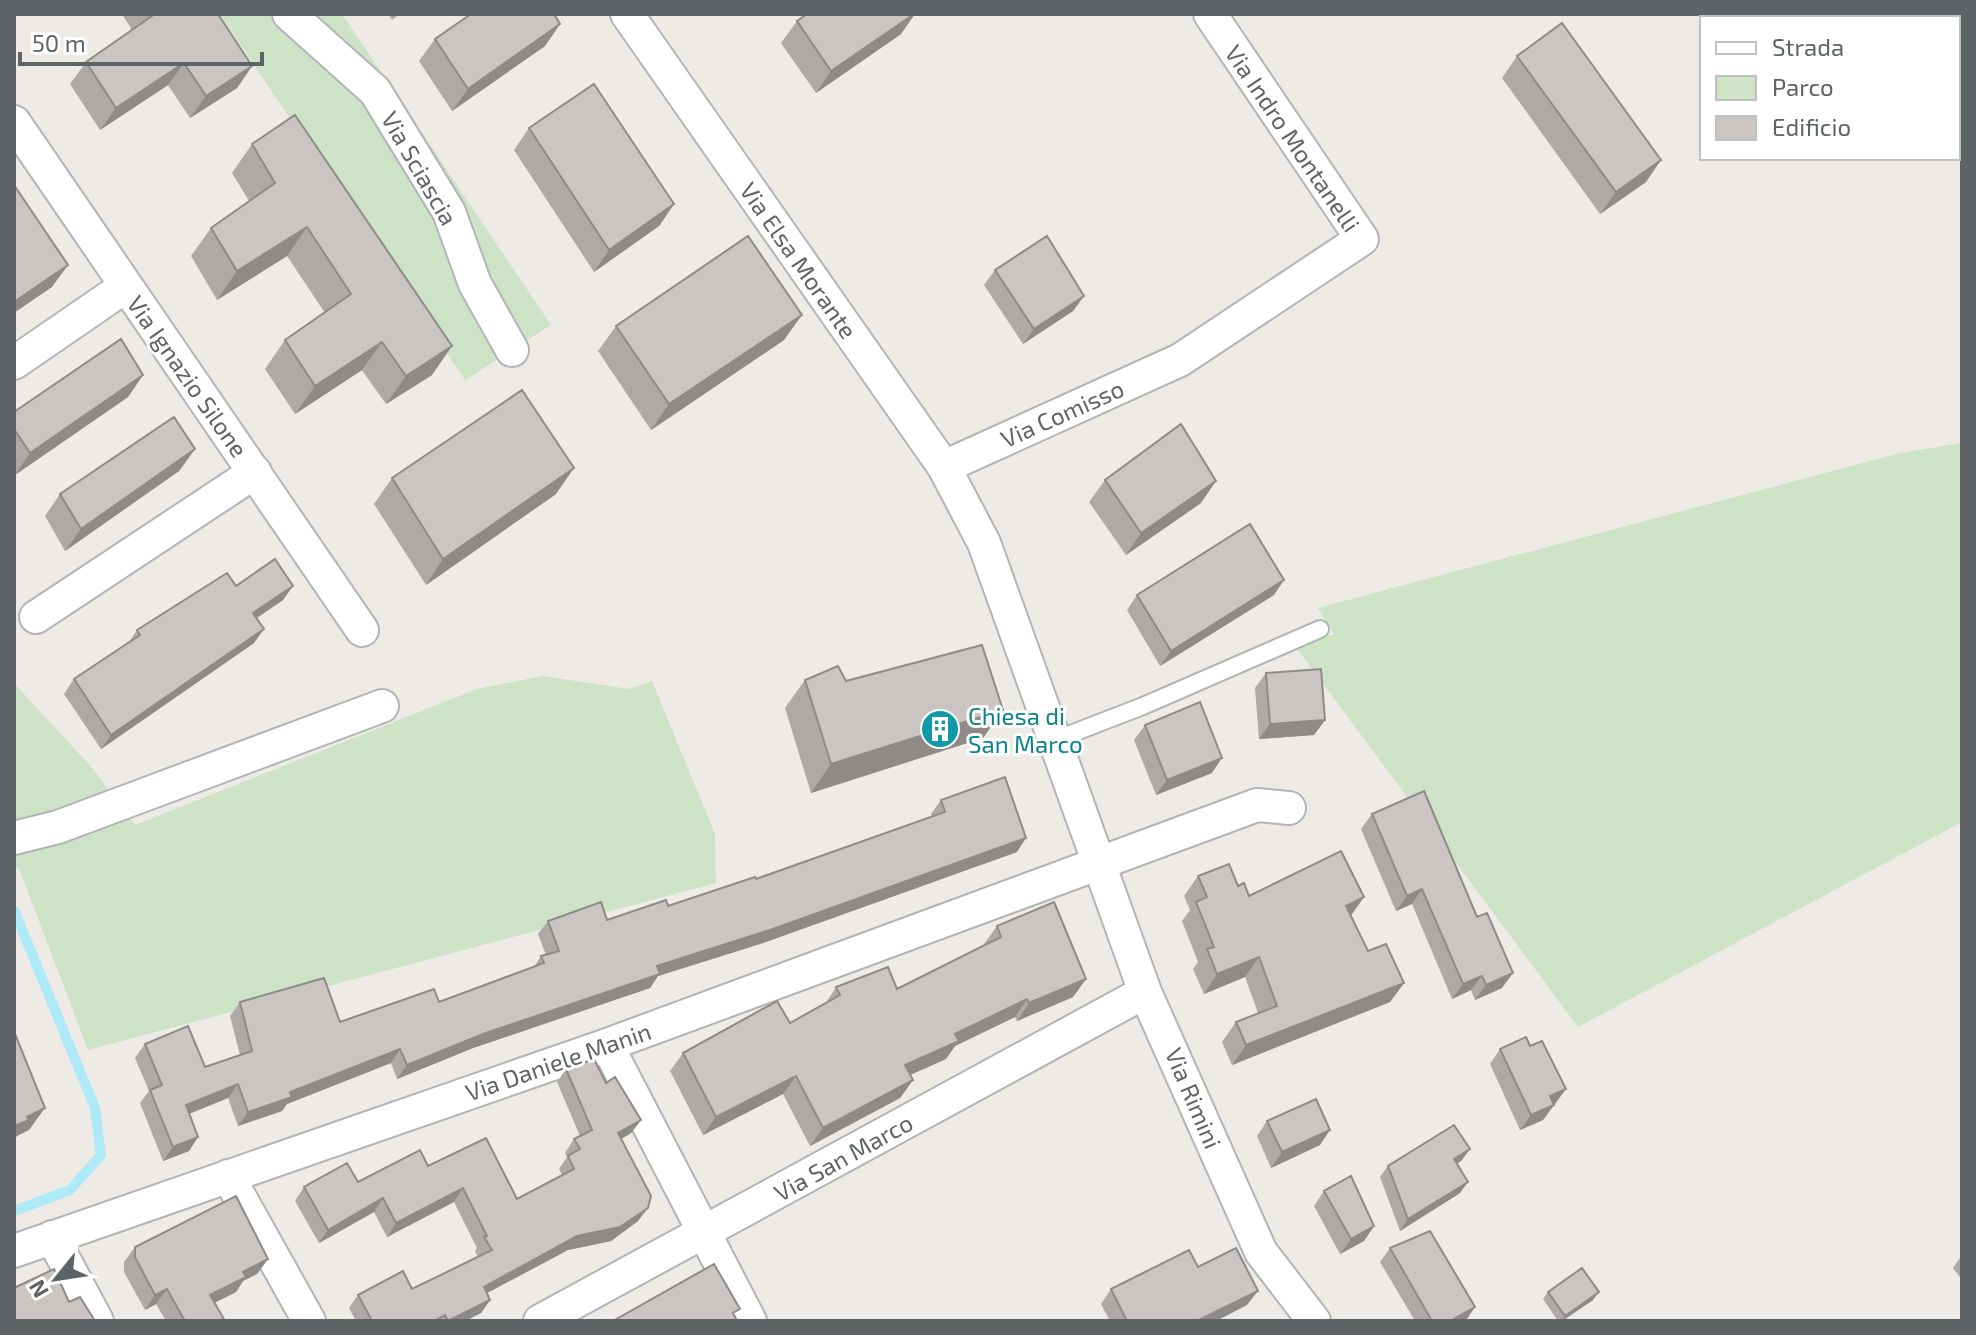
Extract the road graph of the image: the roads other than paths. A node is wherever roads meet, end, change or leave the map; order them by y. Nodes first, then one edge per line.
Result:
1 (289, 14) edge
2 (627, 14) edge
3 (1210, 14) edge
4 (14, 122) edge
5 (126, 286) junction
6 (512, 350) dead end
7 (1180, 360) joint
8 (14, 363) edge
9 (944, 467) junction
10 (255, 472) junction
11 (967, 508) joint
12 (36, 617) dead end
13 (1320, 629) dead end
14 (362, 630) dead end
15 (382, 706) dead end
16 (1055, 740) junction
17 (1289, 808) dead end
18 (14, 838) edge
19 (1099, 863) junction
20 (1145, 992) junction
21 (607, 1045) junction
22 (228, 1176) junction
23 (702, 1234) junction
24 (52, 1237) junction
25 (14, 1251) edge
26 (97, 1321) edge
27 (309, 1321) edge
28 (540, 1321) edge
29 (750, 1321) edge
30 (1314, 1321) edge

1 - 6 street, Via Sciascia
2 - 9 street, Via Elsa Morante
3 - 7 street, Via Indro Montanelli
4 - 5 street, Via Ignazio Silone
5 - 8 street
5 - 10 street, Via Ignazio Silone
7 - 9 street, Via Comisso
9 - 11 street, Via Elsa Morante
10 - 12 street
10 - 14 street, Via Ignazio Silone
11 - 16 street, Via Rimini
13 - 16 lane
15 - 18 street
16 - 19 street, Via Rimini
17 - 19 street
19 - 20 street, Via Rimini
19 - 21 street, Via Daniele Manin
20 - 23 street, Via San Marco
20 - 30 street, Via Rimini
21 - 22 street, Via Daniele Manin
21 - 23 street
22 - 24 street, Via Daniele Manin
22 - 27 street
23 - 28 street, Via San Marco
23 - 29 street
24 - 25 street, Via Daniele Manin
24 - 26 street

